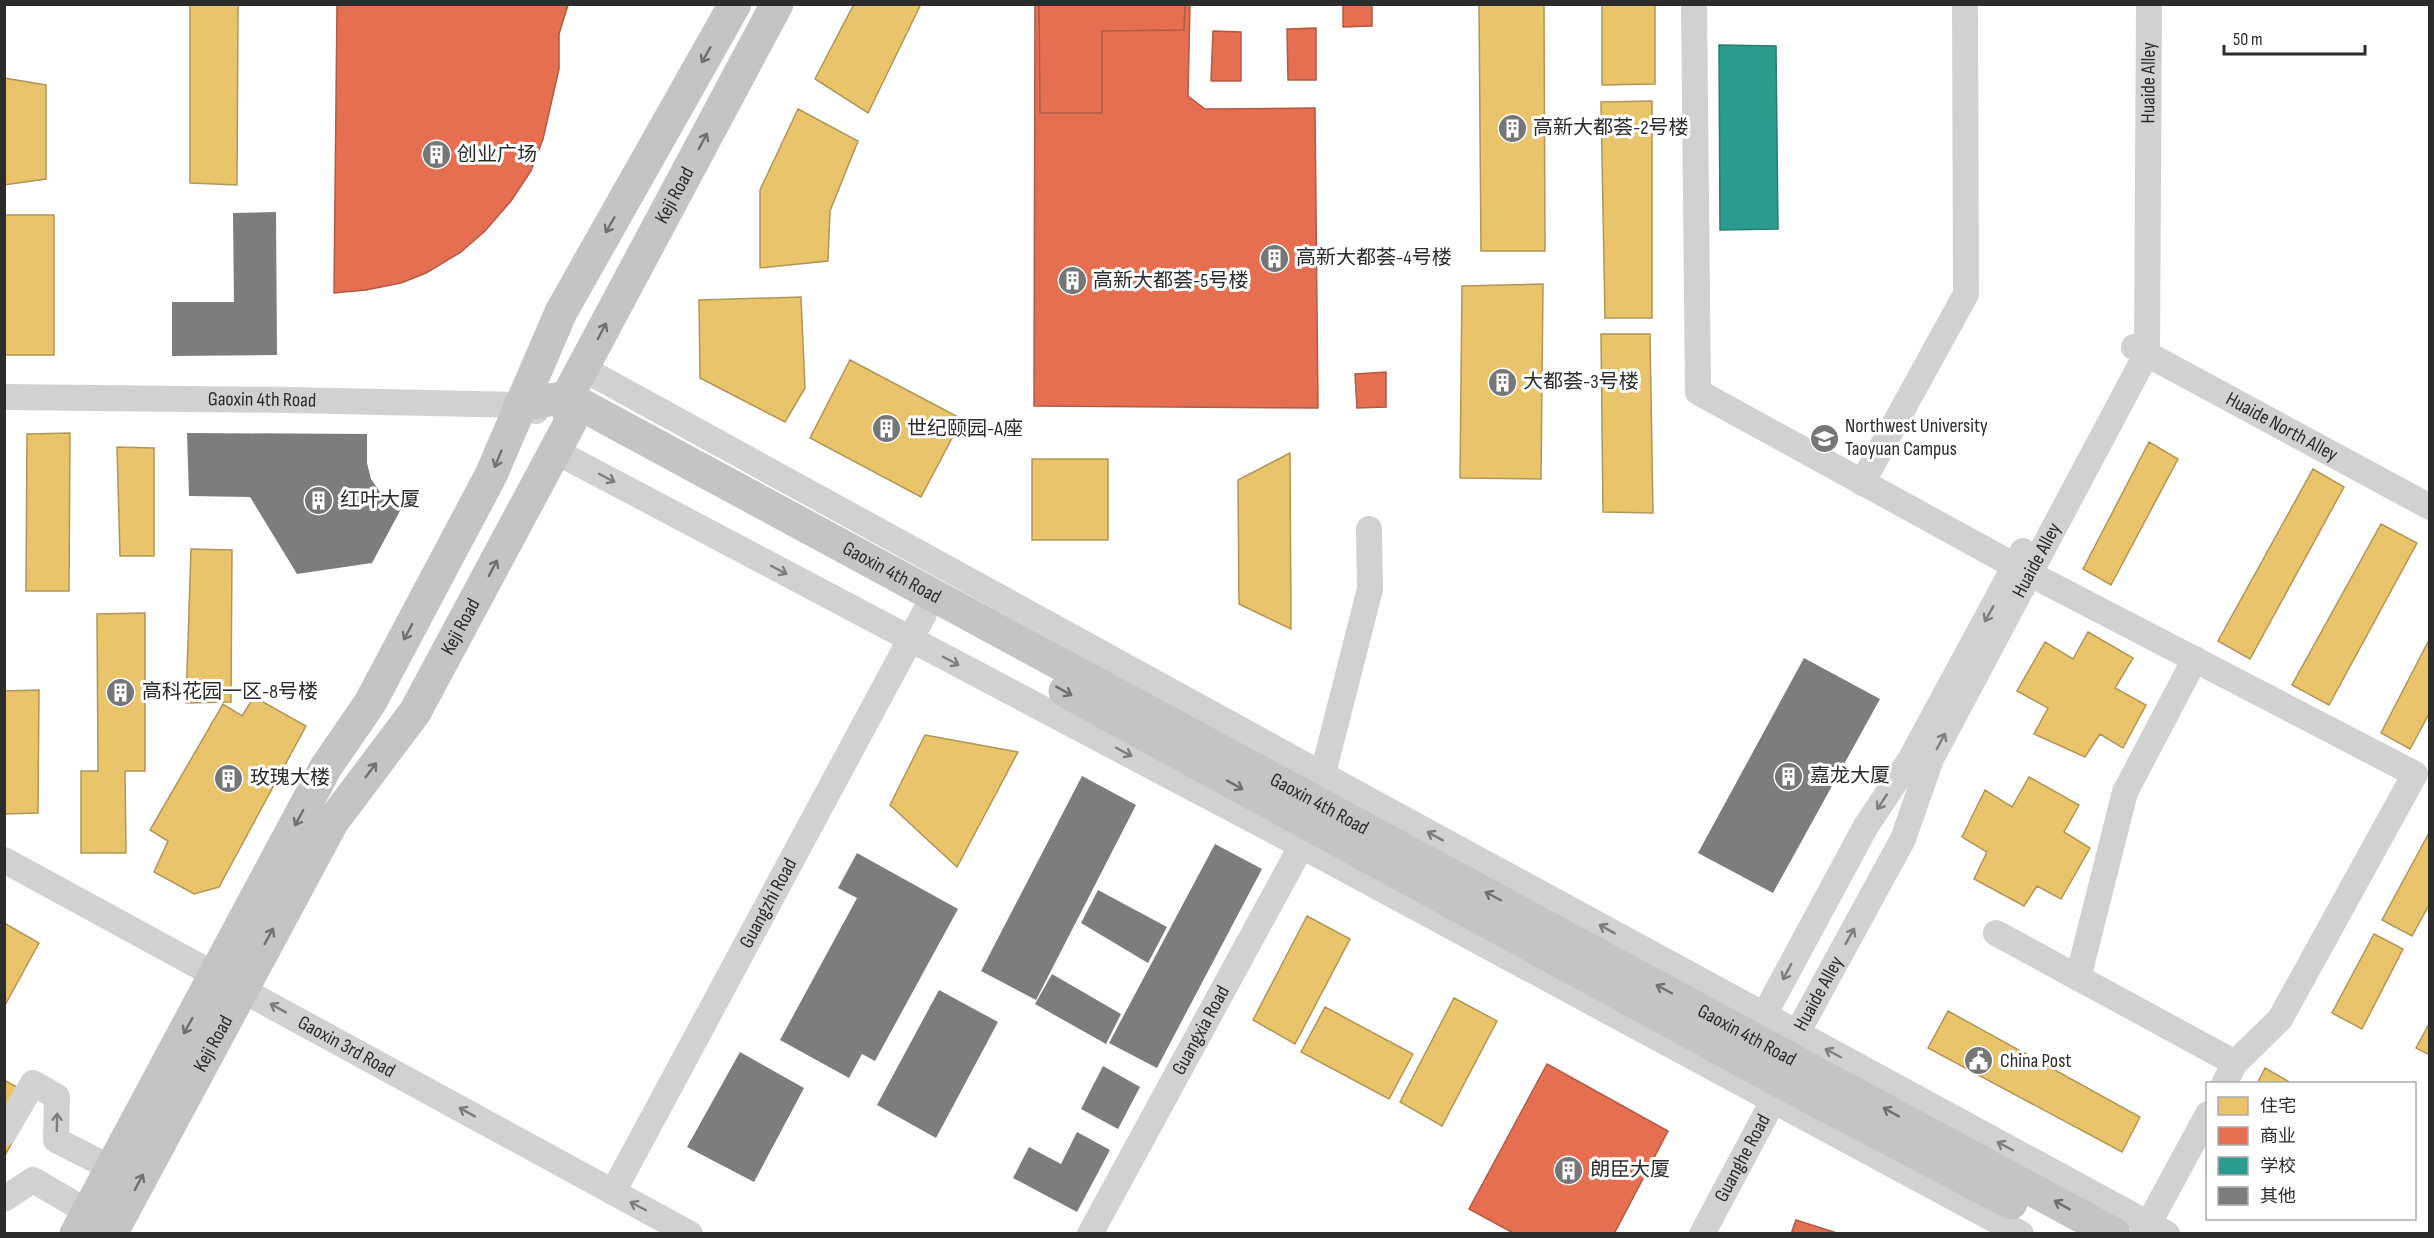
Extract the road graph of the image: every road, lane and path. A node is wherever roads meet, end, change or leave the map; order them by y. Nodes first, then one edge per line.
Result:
1 (735, 4) edge
2 (777, 4) edge
3 (1694, 4) edge
4 (1965, 4) edge
5 (2134, 4) edge
6 (2149, 4) edge
7 (2140, 350) junction
8 (582, 368) junction
9 (4, 397) edge
10 (520, 405) junction
11 (564, 424) junction
12 (1863, 483) junction
13 (2430, 507) edge
14 (1369, 529) dead end
15 (2023, 570) junction
16 (917, 626) junction
17 (2195, 658) junction
18 (1313, 812) junction
19 (4, 860) edge
20 (1996, 933) dead end
21 (2078, 978) junction
22 (229, 981) junction
23 (1758, 1026) junction
24 (1785, 1068) junction
25 (2229, 1073) edge
26 (2206, 1118) edge
27 (4, 1133) edge
28 (111, 1168) junction
29 (613, 1192) junction
30 (4, 1199) edge
31 (82, 1222) edge
32 (2153, 1230) edge
33 (111, 1233) edge
34 (690, 1233) edge
35 (1090, 1233) edge
36 (1702, 1233) edge
37 (2021, 1233) edge
38 (2069, 1233) edge
39 (2114, 1233) edge

1 -> 10 main road, Keji Road
8 -> 2 main road, Keji Road
3 - 12 street
4 - 12 street
5 - 7 street, Huaide Alley
6 - 7 street, Huaide Alley
7 - 13 street, Huaide North Alley
7 - 15 street, Huaide Alley
8 - 11 main road, Keji Road
8 - 18 street, Gaoxin 4th Road
9 - 10 street, Gaoxin 4th Road
10 - 11 main road, Gaoxin 4th Road
10 -> 22 main road, Keji Road
11 -> 16 main road, Gaoxin 4th Road
11 - 18 main road, Gaoxin 4th Road
22 -> 11 main road, Keji Road
12 - 15 street
14 - 18 street, Guangxia Road
15 - 17 street
15 -> 23 street, Huaide Alley
24 -> 15 street, Huaide Alley
16 -> 18 main road, Gaoxin 4th Road
16 - 29 street, Guangzhi Road
17 - 21 street
17 - 25 street
23 -> 18 main road, Gaoxin 4th Road
18 - 24 main road, Gaoxin 4th Road
18 - 35 street, Guangxia Road
19 - 22 street, Gaoxin 3rd Road
20 - 21 street
21 - 25 street
22 -> 28 main road, Keji Road
29 -> 22 street, Gaoxin 3rd Road
33 -> 22 main road, Keji Road
23 - 24 main road, Gaoxin 4th Road
32 -> 24 street, Gaoxin 4th Road
24 - 36 street, Guanghe Road
24 - 37 street, Gaoxin 4th Road
24 - 38 main road, Gaoxin 4th Road
39 -> 24 main road, Gaoxin 4th Road
26 - 32 street
28 -> 27 street
28 - 31 main road, Keji Road
34 -> 29 street, Gaoxin 3rd Road
30 - 31 street

